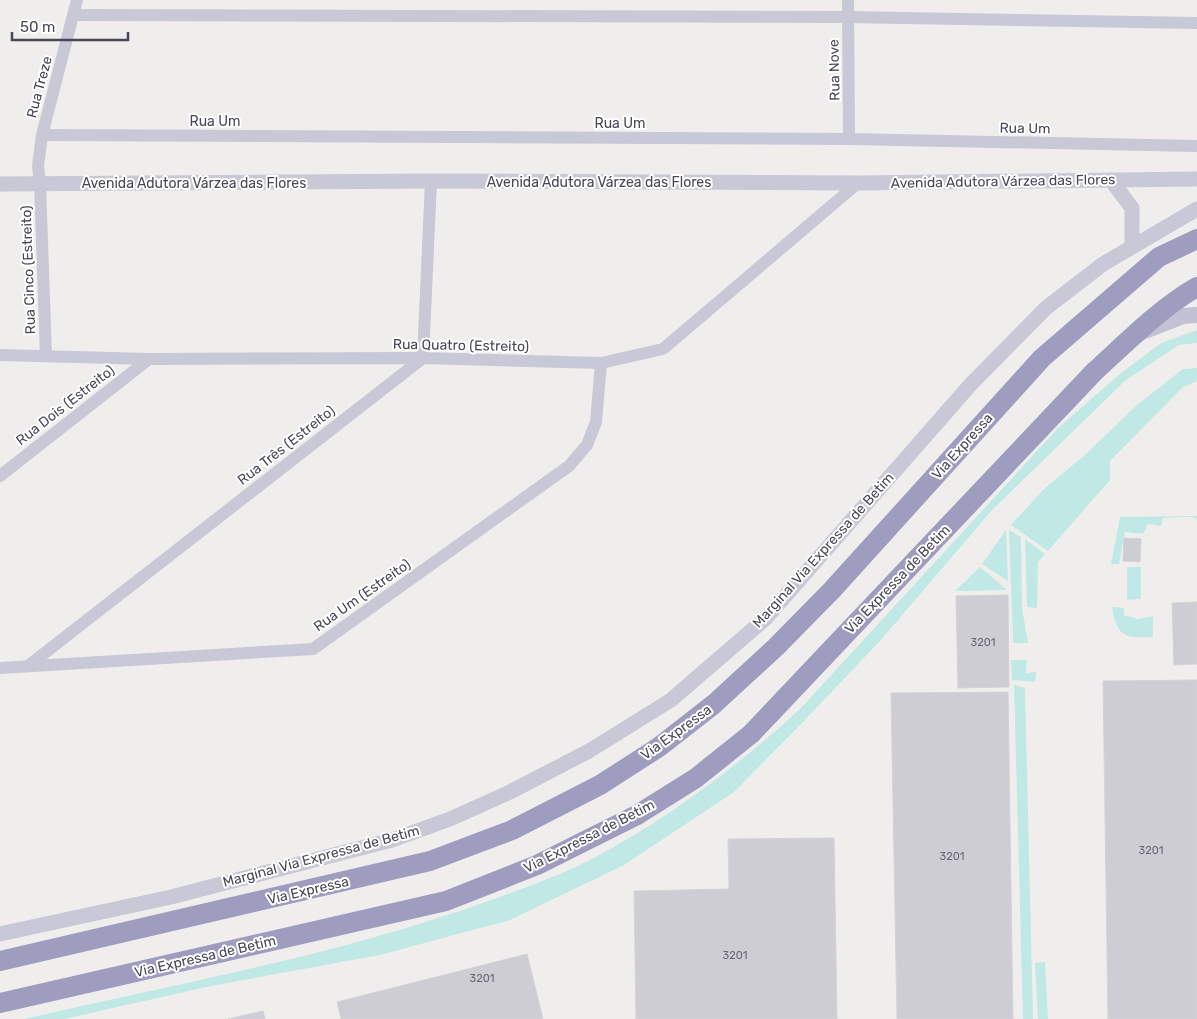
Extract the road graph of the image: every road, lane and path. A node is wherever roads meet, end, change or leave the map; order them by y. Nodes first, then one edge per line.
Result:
1 (77, 0) edge
2 (848, 0) edge
3 (74, 15) junction
4 (848, 17) junction
5 (1197, 23) edge
6 (42, 135) junction
7 (850, 140) junction
8 (1197, 146) edge
9 (1111, 180) junction
10 (1197, 180) edge
11 (431, 181) junction
12 (858, 183) junction
13 (0, 184) edge
14 (40, 184) junction
15 (1197, 209) edge
16 (1197, 240) edge
17 (1132, 246) junction
18 (1197, 287) edge
19 (1197, 314) edge
20 (1135, 334) junction
21 (0, 355) edge
22 (46, 356) junction
23 (423, 358) junction
24 (148, 359) junction
25 (601, 363) junction
26 (0, 476) edge
27 (28, 666) junction
28 (0, 668) edge
29 (0, 934) edge
30 (0, 961) edge
31 (0, 1003) edge

1 - 3 street, Rua Treze
2 - 4 street, Rua Nove
3 - 4 street
3 - 6 street, Rua Treze
4 - 5 street
4 - 7 street, Rua Nove
6 - 7 street, Rua Um
6 - 14 street, Rua Treze
7 - 8 street, Rua Um
9 - 10 street, Avenida Adutora Várzea das Flores
9 - 12 street, Avenida Adutora Várzea das Flores
9 - 17 street
11 - 12 street, Avenida Adutora Várzea das Flores
11 - 14 street, Avenida Adutora Várzea das Flores
11 - 23 street
12 - 25 street, Rua Quatro (Estreito)
13 - 14 street, Avenida Adutora Várzea das Flores
14 - 22 street, Rua Cinco (Estreito)
15 - 17 street, Marginal Via Expressa de Betim
16 - 30 highway, Via Expressa
17 - 29 street, Marginal Via Expressa de Betim
18 - 20 highway, Via Expressa de Betim
19 - 20 main road
20 - 31 highway, Via Expressa de Betim
21 - 22 street, Rua Quatro (Estreito)
22 - 24 street, Rua Quatro (Estreito)
23 - 24 street, Rua Quatro (Estreito)
23 - 25 street, Rua Quatro (Estreito)
23 - 27 street, Rua Três (Estreito)
24 - 26 street, Rua Dois (Estreito)
25 - 27 street, Rua Um (Estreito)
27 - 28 street, Rua Um (Estreito)

